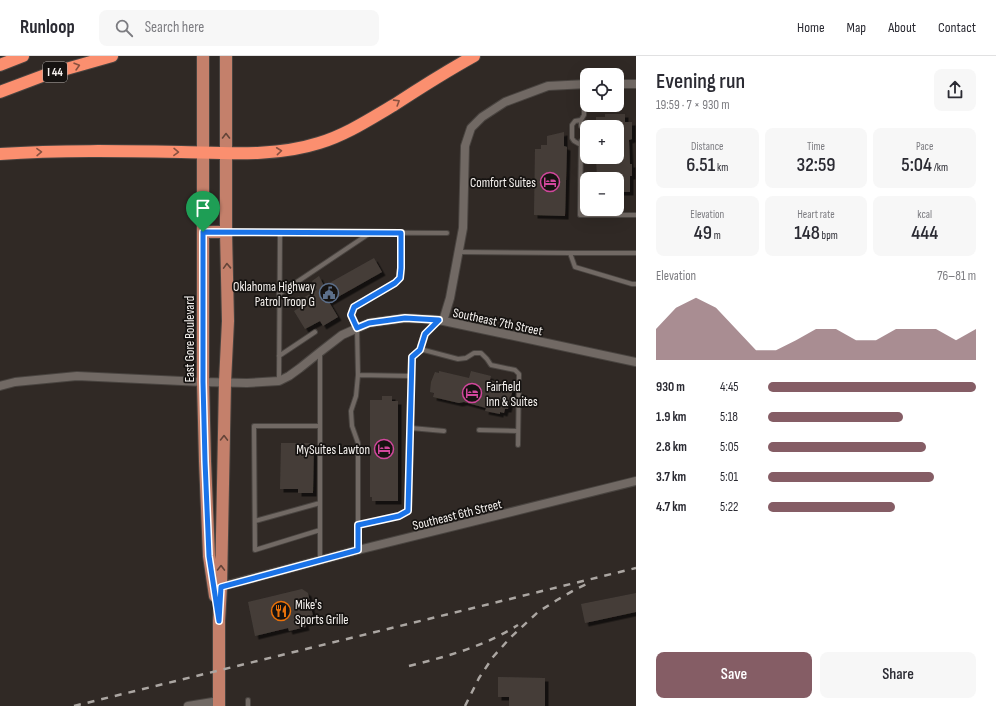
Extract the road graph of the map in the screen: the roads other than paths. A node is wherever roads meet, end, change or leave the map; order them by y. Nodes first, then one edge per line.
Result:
1 (24, 56) edge
2 (112, 56) edge
3 (474, 56) edge
4 (226, 58) edge
5 (203, 60) edge
6 (0, 64) edge
7 (580, 84) edge
8 (624, 84) edge
9 (636, 84) edge
10 (0, 92) edge
11 (584, 112) edge
12 (580, 120) edge
13 (581, 120) edge
14 (580, 143) edge
15 (204, 152) junction
16 (226, 152) junction
17 (0, 154) edge
18 (581, 164) edge
19 (636, 215) edge
20 (203, 232) junction
21 (226, 232) junction
22 (280, 232) junction
23 (372, 233) junction
24 (401, 233) junction
25 (447, 233) dead end
26 (458, 252) junction
27 (570, 253) junction
28 (636, 253) edge
29 (636, 284) edge
30 (279, 294) junction
31 (441, 321) junction
32 (357, 328) junction
33 (315, 332) dead end
34 (420, 350) junction
35 (320, 352) junction
36 (279, 356) junction
37 (636, 362) edge
38 (358, 375) junction
39 (411, 376) junction
40 (279, 381) junction
41 (203, 382) junction
42 (225, 382) junction
43 (0, 386) edge
44 (320, 426) junction
45 (410, 428) junction
46 (479, 430) dead end
47 (518, 430) junction
48 (444, 431) dead end
49 (518, 445) dead end
50 (636, 482) edge
51 (320, 503) junction
52 (255, 521) junction
53 (358, 525) junction
54 (320, 530) junction
55 (358, 550) junction
56 (320, 560) junction
57 (217, 588) junction
58 (248, 700) dead end
59 (219, 703) edge
60 (188, 706) edge
61 (248, 706) edge

1 - 6 highway
10 -> 2 highway, I 44
16 -> 3 highway
16 -> 4 main road, East Gore Boulevard
5 - 15 main road, East Gore Boulevard
7 - 26 street
8 - 9 street
11 - 13 lane
12 - 14 lane
15 - 16 highway
17 -> 15 highway
15 - 20 main road, East Gore Boulevard
16 - 21 main road, East Gore Boulevard
18 - 19 lane
20 - 21 main road
20 - 41 main road, East Gore Boulevard
21 - 22 lane
42 -> 21 main road, East Gore Boulevard
22 - 23 lane
22 - 30 lane
23 - 24 lane
23 - 30 lane
24 - 25 lane
24 - 32 lane
26 - 27 lane
26 - 31 street
27 - 28 lane
27 - 29 lane
30 - 36 lane
31 - 32 street, Southeast 7th Street
31 - 34 lane
31 - 37 street, Southeast 7th Street
32 - 35 street, Southeast 7th Street
32 - 38 lane
33 - 36 lane
34 - 39 lane
34 - 47 lane
35 - 40 street, Southeast 7th Street
35 - 44 lane
36 - 40 lane
38 - 39 lane
38 - 53 lane
39 - 45 lane
40 - 42 street, Southeast 7th Street
41 - 42 street, Southeast 7th Street
41 - 43 street, Southeast 7th Street
41 - 57 main road, East Gore Boulevard
57 -> 42 main road, East Gore Boulevard
44 - 51 lane
44 - 52 lane
45 - 48 lane
45 - 53 lane
46 - 47 lane
47 - 49 lane
50 - 55 street, Southeast 6th Street
51 - 52 lane
51 - 54 lane
52 - 54 lane
53 - 55 lane
54 - 56 lane
55 - 56 street, Southeast 6th Street
56 - 57 street, Southeast 6th Street
57 - 59 main road, East Gore Boulevard
58 - 61 lane
59 - 60 street

